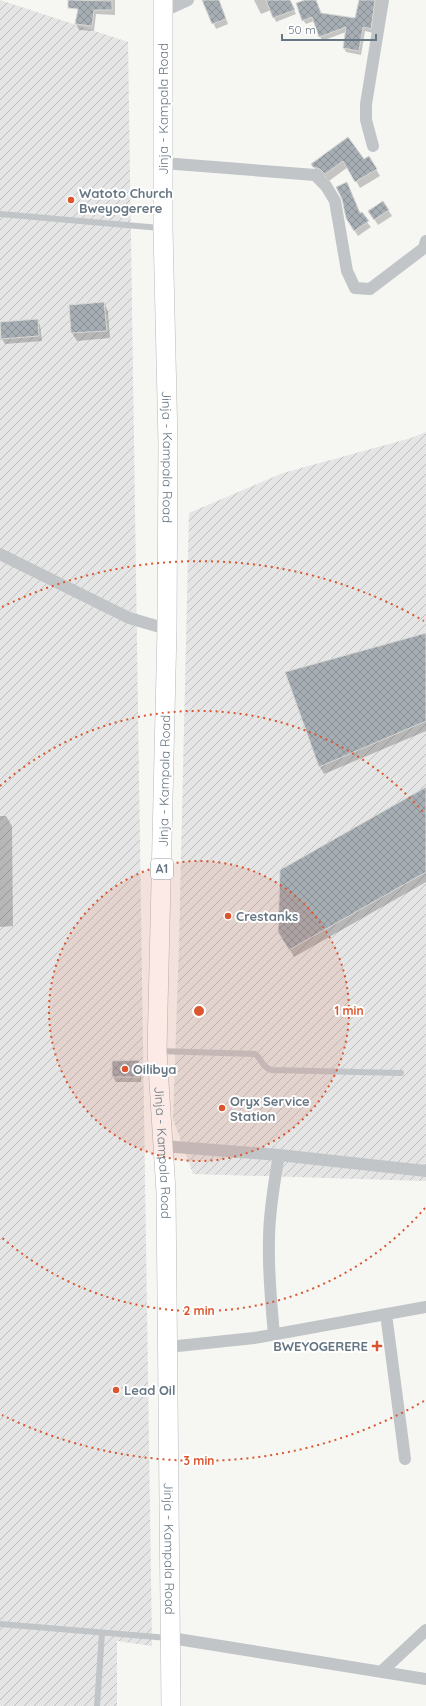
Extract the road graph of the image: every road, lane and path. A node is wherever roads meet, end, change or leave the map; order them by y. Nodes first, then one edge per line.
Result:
1 (188, 0) edge
2 (383, 0) edge
3 (164, 6) edge
4 (373, 146) dead end
5 (164, 163) junction
6 (0, 214) edge
7 (164, 229) junction
8 (426, 241) edge
9 (0, 554) edge
10 (167, 629) junction
11 (157, 1051) junction
12 (401, 1073) dead end
13 (163, 1146) junction
14 (278, 1155) junction
15 (426, 1171) edge
16 (426, 1307) edge
17 (386, 1314) junction
18 (274, 1334) junction
19 (168, 1347) junction
20 (405, 1459) dead end
21 (0, 1624) edge
22 (426, 1630) edge
23 (102, 1633) junction
24 (171, 1638) junction
25 (381, 1672) junction
26 (426, 1679) edge
27 (97, 1706) edge
28 (171, 1706) edge

1 - 3 street
2 - 4 street
3 - 5 highway, Jinja - Kampala Road / A1
5 - 7 highway, Jinja - Kampala Road / A1
5 - 8 street
6 - 7 lane
7 - 10 highway, Jinja - Kampala Road / A1
9 - 10 street
10 - 11 highway, Jinja - Kampala Road / A1
11 - 12 lane
11 - 13 highway, Jinja - Kampala Road / A1
13 - 14 street
13 - 19 highway, Jinja - Kampala Road / A1
14 - 15 street
14 - 18 street
16 - 17 street
17 - 18 street
17 - 20 street
18 - 19 street
19 - 24 highway, Jinja - Kampala Road / A1
21 - 23 lane
22 - 25 street
23 - 24 lane
23 - 27 lane
24 - 25 street
24 - 28 highway, Jinja - Kampala Road / A1
25 - 26 street

